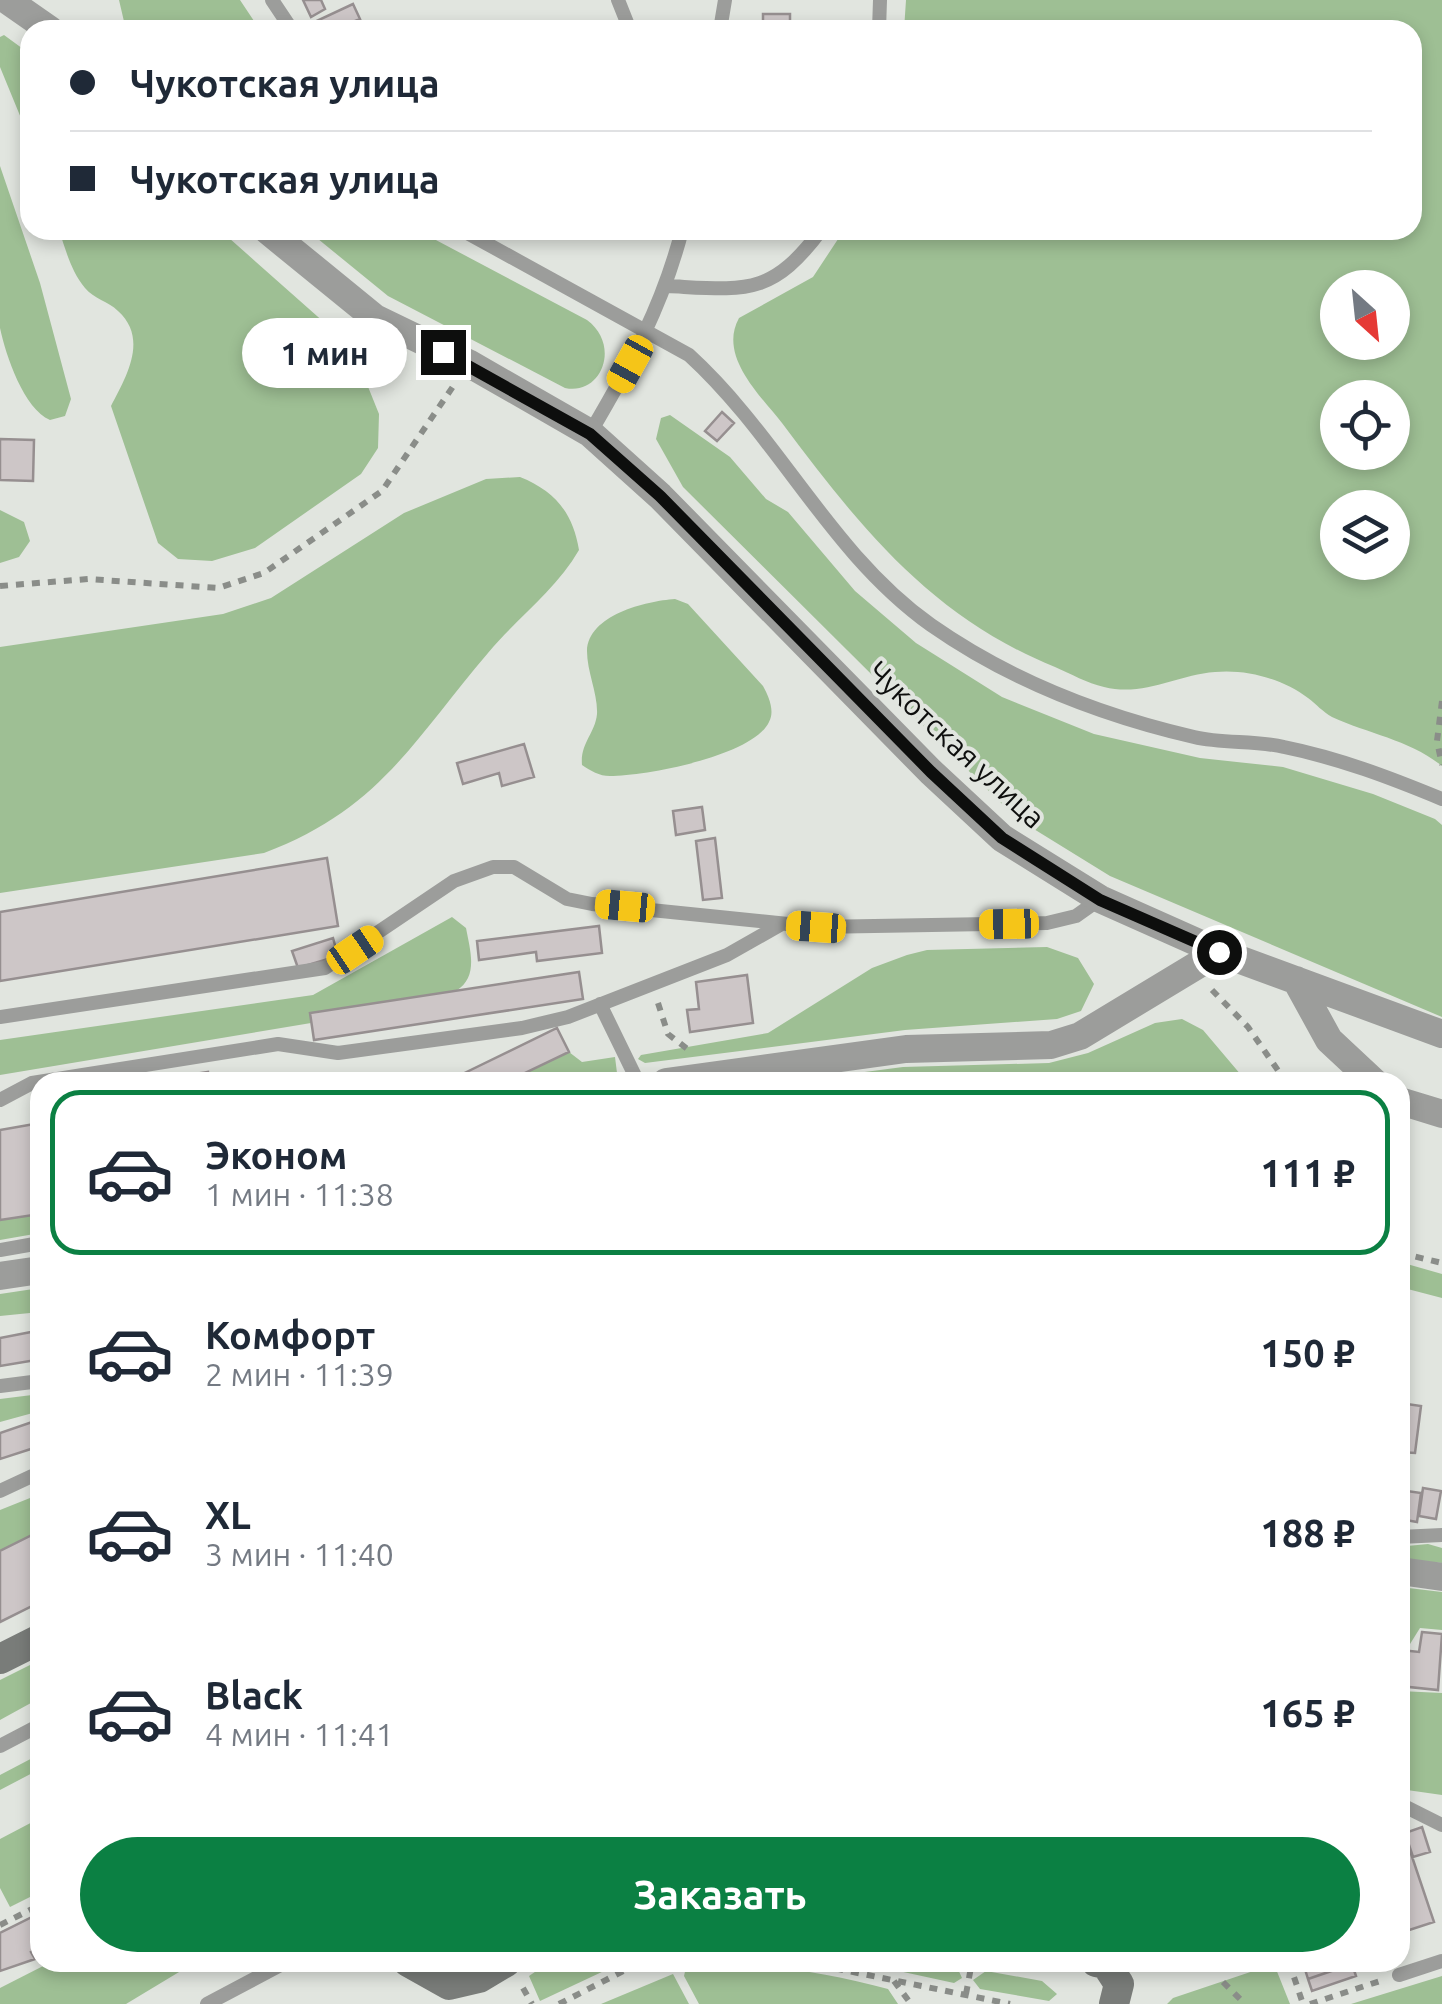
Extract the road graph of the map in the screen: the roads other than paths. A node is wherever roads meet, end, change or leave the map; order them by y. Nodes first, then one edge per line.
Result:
1 (8, 0) edge
2 (36, 20) edge
3 (279, 240) edge
4 (481, 240) edge
5 (680, 240) edge
6 (814, 240) edge
7 (668, 286) junction
8 (649, 331) junction
9 (590, 434) junction
10 (1442, 799) edge
11 (1100, 900) junction
12 (780, 925) junction
13 (1219, 952) junction
14 (1296, 980) junction
15 (600, 1004) junction
16 (0, 1017) edge
17 (1442, 1034) edge
18 (101, 1072) edge
19 (633, 1072) edge
20 (739, 1072) edge
21 (1363, 1072) edge
22 (30, 1084) edge
23 (0, 1100) edge
24 (1410, 1103) edge
25 (1442, 1114) edge
26 (30, 1245) edge
27 (0, 1250) edge
28 (30, 1272) edge
29 (0, 1276) edge
30 (30, 1382) edge
31 (0, 1386) edge
32 (30, 1477) edge
33 (0, 1492) edge
34 (1442, 1535) edge
35 (1410, 1536) edge
36 (1410, 1572) edge
37 (1442, 1577) edge
38 (30, 1643) edge
39 (0, 1659) edge
40 (30, 1730) edge
41 (0, 1746) edge
42 (1410, 1809) edge
43 (1442, 1825) edge
44 (1442, 1961) edge
45 (1410, 1971) edge
46 (267, 1972) edge
47 (425, 1972) edge
48 (489, 1972) edge
49 (1113, 1972) edge
50 (1407, 1972) edge
51 (1398, 1975) road end
52 (207, 2004) edge
53 (1114, 2004) edge

1 - 2 street
3 - 9 street, Чукотская улица
4 - 8 lane
5 - 7 lane
6 - 7 lane
7 - 8 lane
8 - 9 lane
8 - 10 lane
9 - 11 street, Чукотская улица
11 - 12 lane
11 - 13 street, Чукотская улица
12 - 15 lane
12 - 16 lane
13 - 14 street, Чукотская улица
13 - 20 street
14 - 17 street, Чукотская улица
14 - 21 street
15 - 18 lane
15 - 19 lane
22 - 23 lane
24 - 25 street
26 - 27 lane
28 - 29 street
30 - 31 lane
32 - 33 lane
34 - 35 lane
36 - 37 street
38 - 39 street
40 - 41 lane
42 - 43 lane
44 - 45 lane
46 - 52 lane
47 - 48 street
49 - 53 street
50 - 51 lane

